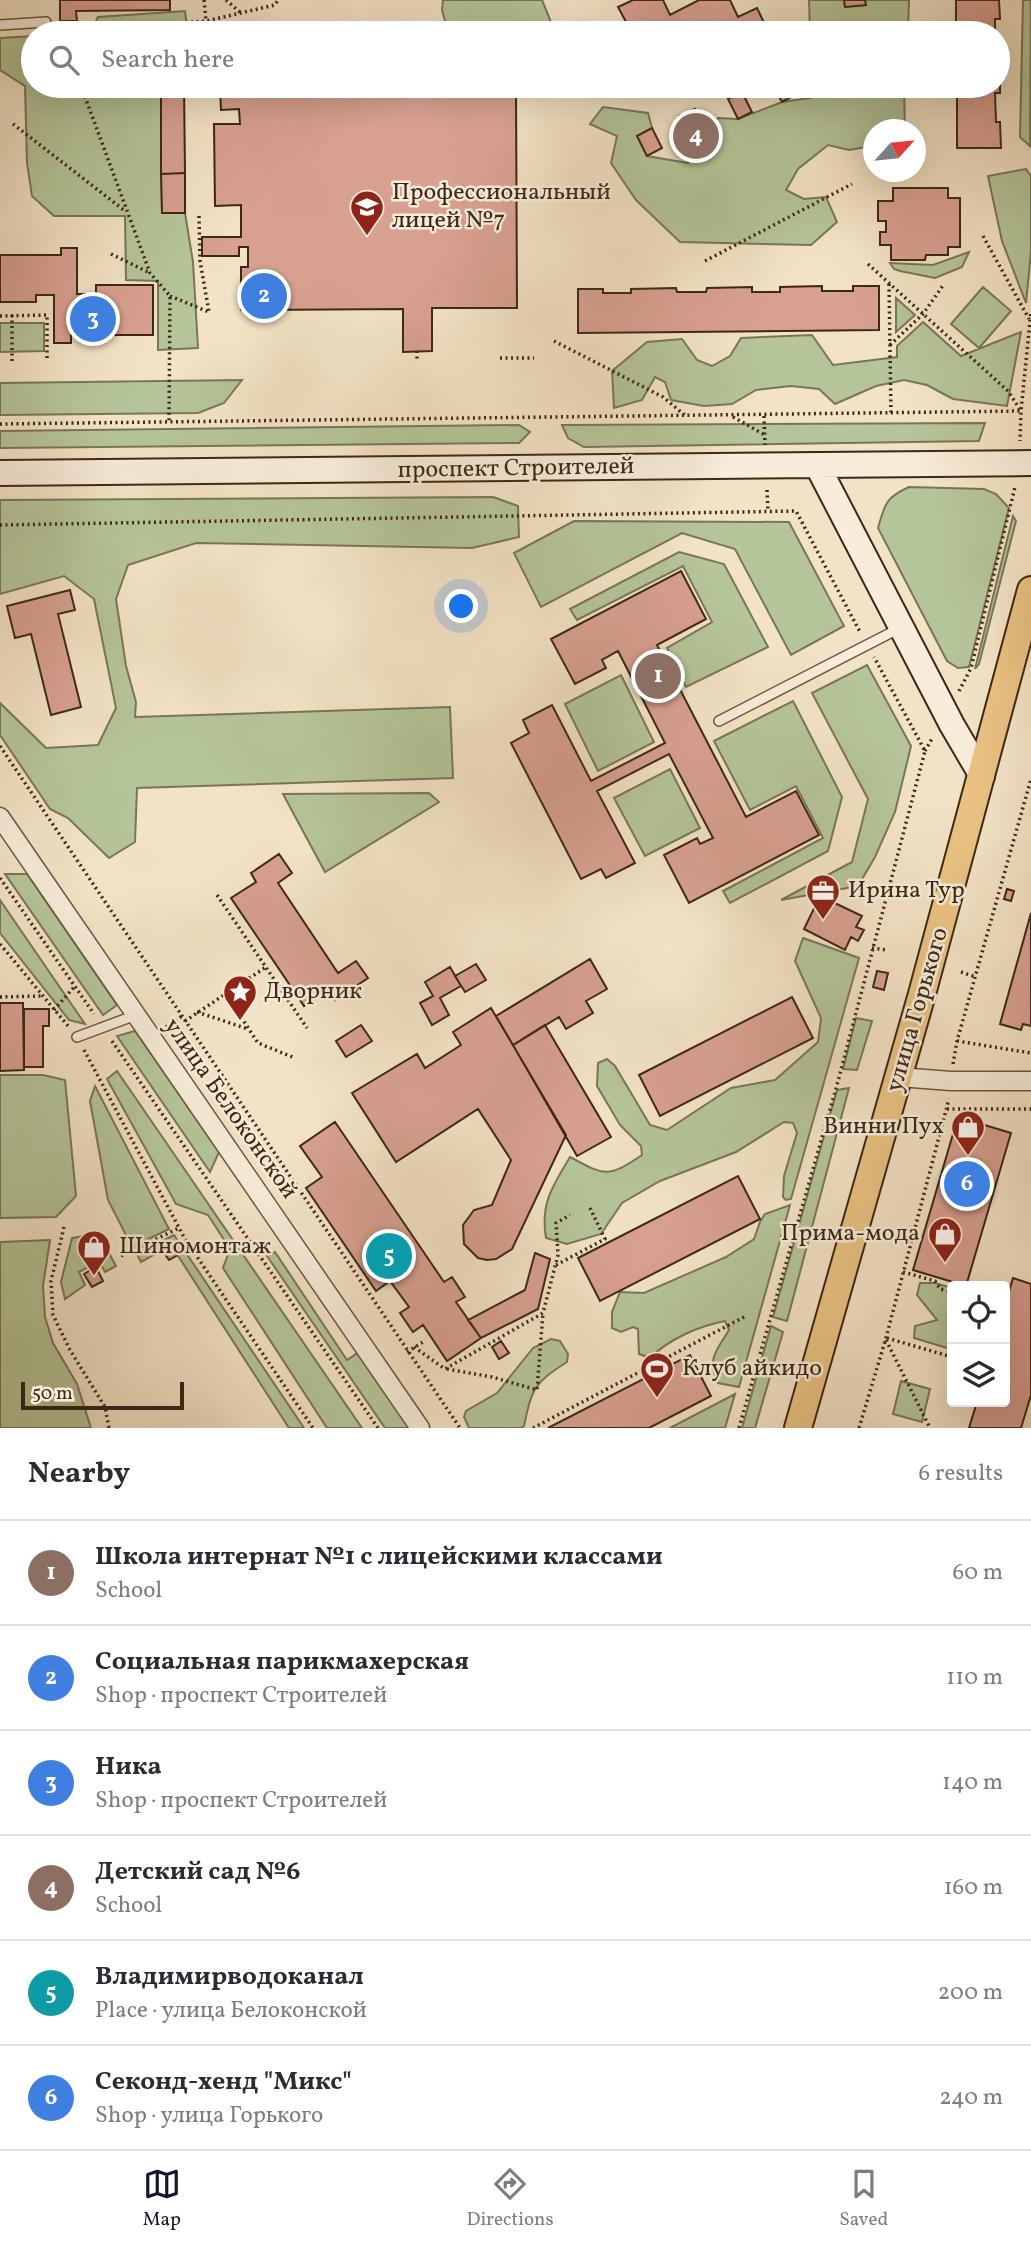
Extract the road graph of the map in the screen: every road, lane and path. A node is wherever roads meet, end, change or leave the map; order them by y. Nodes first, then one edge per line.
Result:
1 (204, 0) edge
2 (226, 0) edge
3 (278, 0) edge
4 (241, 13) junction
5 (206, 21) joint
6 (21, 24) edge
7 (0, 25) edge
8 (85, 98) edge
9 (13, 124) dead end
10 (852, 184) dead end
11 (126, 212) junction
12 (199, 216) dead end
13 (983, 236) dead end
14 (111, 254) dead end
15 (705, 261) dead end
16 (867, 264) dead end
17 (150, 273) junction
18 (889, 284) junction
19 (944, 284) dead end
20 (170, 296) junction
21 (1031, 311) edge
22 (923, 314) junction
23 (12, 315) junction
24 (0, 316) edge
25 (1030, 321) edge
26 (554, 341) dead end
27 (890, 345) junction
28 (417, 351) dead end
29 (500, 358) dead end
30 (534, 358) dead end
31 (12, 361) dead end
32 (47, 361) dead end
33 (417, 361) dead end
34 (1021, 411) junction
35 (891, 414) junction
36 (687, 416) junction
37 (731, 416) junction
38 (764, 416) junction
39 (170, 422) junction
40 (0, 424) edge
41 (765, 435) junction
42 (765, 446) dead end
43 (1025, 464) edge
44 (817, 465) junction
45 (0, 473) edge
46 (767, 490) dead end
47 (768, 511) junction
48 (0, 525) edge
49 (1031, 590) edge
50 (901, 627) junction
51 (867, 645) junction
52 (946, 714) junction
53 (719, 721) dead end
54 (0, 746) edge
55 (925, 751) junction
56 (982, 776) junction
57 (1031, 779) edge
58 (1030, 786) edge
59 (0, 817) edge
60 (0, 878) edge
61 (217, 895) dead end
62 (0, 944) edge
63 (872, 948) junction
64 (886, 950) dead end
65 (266, 967) junction
66 (961, 972) dead end
67 (976, 977) junction
68 (75, 986) junction
69 (226, 994) junction
70 (0, 996) edge
71 (43, 996) junction
72 (54, 1010) junction
73 (197, 1012) junction
74 (136, 1015) junction
75 (185, 1021) junction
76 (103, 1027) junction
77 (307, 1028) dead end
78 (250, 1030) junction
79 (77, 1037) junction
80 (957, 1041) junction
81 (1031, 1053) edge
82 (295, 1058) dead end
83 (899, 1077) junction
84 (951, 1081) junction
85 (1031, 1081) edge
86 (947, 1109) junction
87 (1031, 1109) edge
88 (589, 1206) dead end
89 (570, 1215) dead end
90 (64, 1227) dead end
91 (179, 1228) junction
92 (121, 1256) dead end
93 (556, 1265) junction
94 (903, 1272) junction
95 (947, 1291) edge
96 (543, 1313) junction
97 (746, 1316) dead end
98 (886, 1338) junction
99 (423, 1342) dead end
100 (414, 1347) junction
101 (407, 1352) junction
102 (947, 1356) edge
103 (445, 1369) junction
104 (109, 1428) edge
105 (313, 1428) edge
106 (378, 1428) edge
107 (420, 1428) edge
108 (460, 1428) edge
109 (533, 1428) edge
110 (738, 1428) edge
111 (798, 1428) edge
112 (859, 1428) edge
113 (930, 1428) edge

1 - 5 path
2 - 4 path
3 - 4 path
4 - 5 path
6 - 7 lane
8 - 11 path
9 - 11 path
10 - 15 path
11 - 17 path
12 - 20 path
13 - 25 path
14 - 17 path
16 - 18 path
17 - 20 path
18 - 22 path
18 - 27 path
19 - 22 path
20 - 39 path
21 - 25 path
22 - 27 path
22 - 34 path
23 - 24 path
23 - 31 path
23 - 32 path
25 - 34 path
26 - 36 path
27 - 35 path
28 - 33 path
29 - 30 path
34 - 35 path
34 - 43 path
35 - 38 path
36 - 37 path
36 - 39 path
37 - 38 path
37 - 41 path
38 - 41 path
39 - 40 path
41 - 42 path
43 - 44 main road, проспект Строителей
43 - 52 path
44 - 45 main road, проспект Строителей
44 - 50 main road
46 - 47 path
47 - 48 path
47 - 51 path
49 - 56 main road, улица Горького
50 - 51 lane
50 - 52 main road
51 - 53 lane
51 - 55 path
52 - 55 path
52 - 56 main road
54 - 75 path
55 - 63 path
56 - 83 main road, улица Горького
57 - 58 path
58 - 67 path
59 - 74 street, улица Белоконской
60 - 68 path
61 - 65 path
62 - 71 path
63 - 64 path
63 - 110 path
65 - 69 path
65 - 77 path
66 - 67 path
67 - 80 path
68 - 72 path
68 - 76 path
69 - 73 path
69 - 78 path
70 - 71 path
71 - 72 path
72 - 79 path
73 - 75 path
73 - 78 path
74 - 76 lane
74 - 107 street, улица Белоконской
75 - 101 path
76 - 79 lane
76 - 106 path
78 - 82 path
79 - 91 path
80 - 81 path
80 - 84 path
83 - 84 street
83 - 111 main road, улица Горького
84 - 85 street
84 - 86 path
86 - 87 path
86 - 94 path
88 - 93 path
89 - 93 path
90 - 104 path
91 - 92 path
91 - 105 path
93 - 96 path
94 - 95 path
94 - 98 path
96 - 103 path
96 - 103 path
97 - 109 path
98 - 102 path
98 - 112 path
98 - 113 path
99 - 100 path
100 - 101 path
100 - 103 path
101 - 108 path

